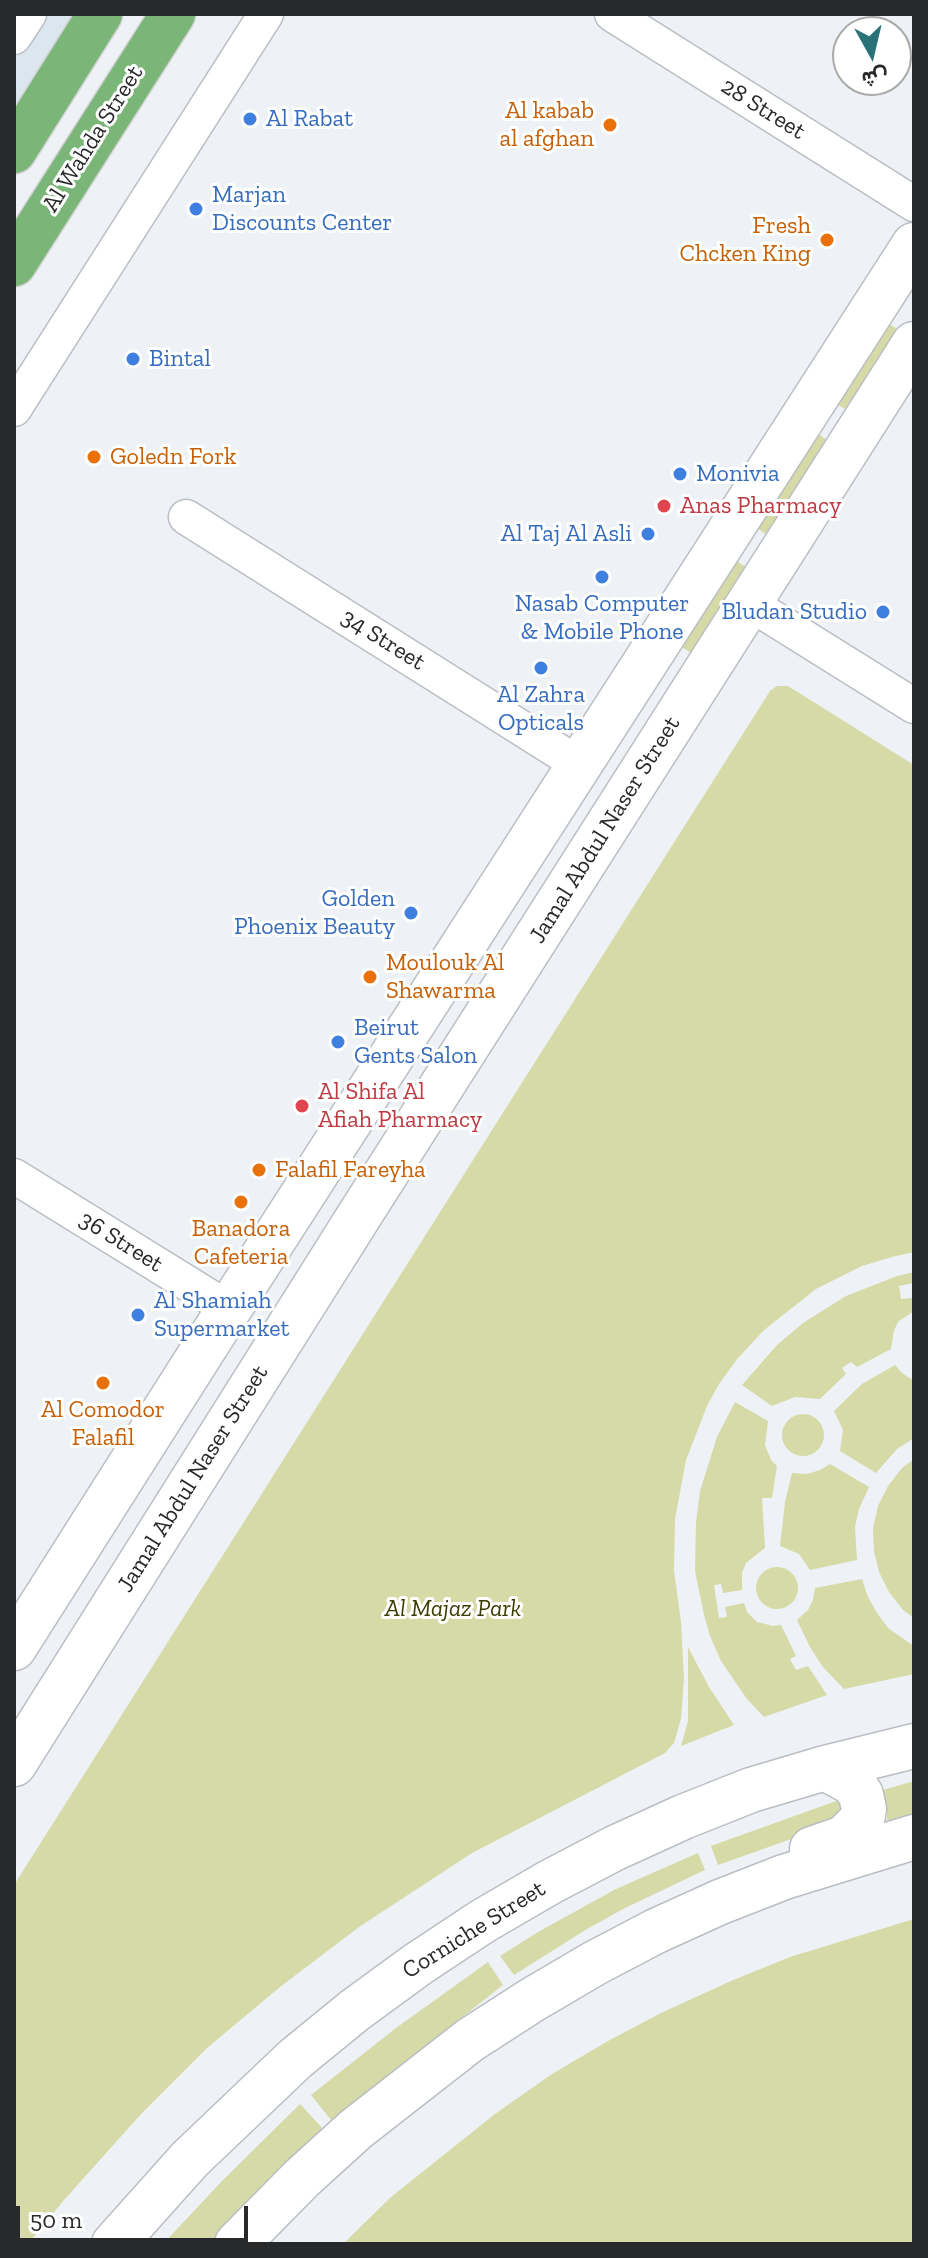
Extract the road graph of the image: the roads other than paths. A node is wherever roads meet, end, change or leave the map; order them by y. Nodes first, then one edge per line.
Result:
1 (29, 14) edge
2 (100, 14) edge
3 (266, 14) edge
4 (612, 14) edge
5 (173, 16) edge
6 (14, 37) edge
7 (14, 151) edge
8 (914, 204) edge
9 (914, 245) edge
10 (14, 264) edge
11 (914, 344) edge
12 (14, 409) edge
13 (186, 517) dead end
14 (749, 603) junction
15 (914, 706) edge
16 (580, 765) junction
17 (555, 909) junction
18 (391, 1059) junction
19 (14, 1176) edge
20 (359, 1216) junction
21 (229, 1309) junction
22 (14, 1648) edge
23 (914, 1746) edge
24 (14, 1764) edge
25 (825, 1768) junction
26 (914, 1837) edge
27 (720, 1902) junction
28 (114, 2244) edge
29 (237, 2244) edge

1 - 6 street
2 - 7 highway
3 - 12 street
4 - 8 street, 28 Street
5 - 10 highway, Al Wahda Street
9 - 16 street
11 - 14 street, Jamal Abdul Naser Street
13 - 16 street, 34 Street
14 - 15 street
14 - 17 street, Jamal Abdul Naser Street
16 - 17 street
16 - 18 street
17 - 20 street, Jamal Abdul Naser Street
18 - 20 street
18 - 21 street
19 - 21 street, 36 Street
20 - 24 street, Jamal Abdul Naser Street
21 - 22 street
23 - 25 street, Corniche Street
25 - 27 street
25 - 28 street, Corniche Street
26 - 27 street
27 - 29 street

